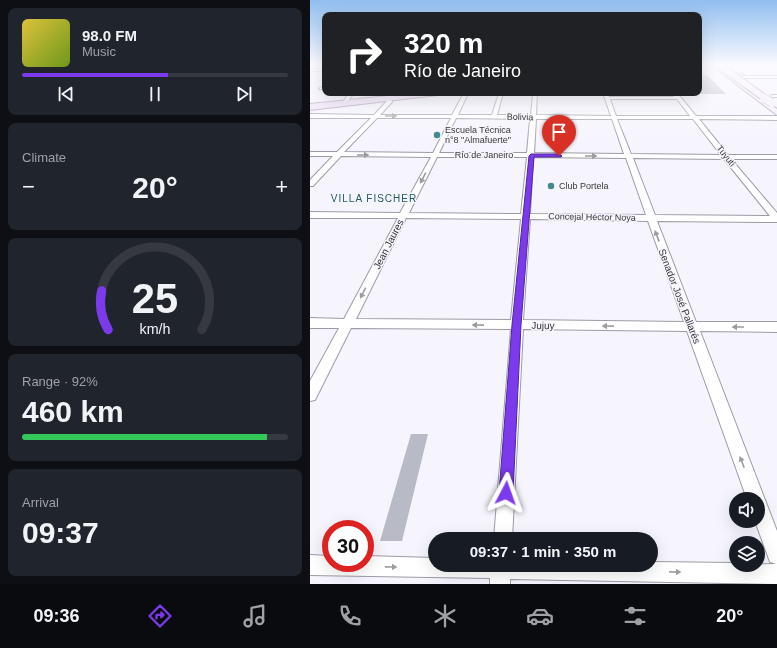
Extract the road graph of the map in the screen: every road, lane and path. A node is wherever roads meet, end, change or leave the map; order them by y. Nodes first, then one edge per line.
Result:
1 (750, 92) edge
2 (762, 92) edge
3 (765, 92) edge
4 (349, 96) edge
5 (381, 96) edge
6 (409, 96) edge
7 (464, 96) edge
8 (500, 96) edge
9 (536, 96) edge
10 (606, 96) edge
11 (677, 96) edge
12 (389, 98) junction
13 (346, 100) junction
14 (775, 100) edge
15 (310, 106) edge
16 (777, 113) edge
17 (310, 116) edge
18 (375, 116) junction
19 (454, 117) junction
20 (494, 117) junction
21 (534, 117) junction
22 (614, 117) junction
23 (695, 118) junction
24 (777, 118) edge
25 (310, 154) edge
26 (338, 155) junction
27 (435, 155) junction
28 (531, 156) junction
29 (627, 156) junction
30 (727, 157) junction
31 (777, 157) edge
32 (310, 184) edge
33 (310, 215) edge
34 (403, 215) junction
35 (526, 216) junction
36 (650, 218) junction
37 (777, 219) edge
38 (310, 323) edge
39 (347, 324) junction
40 (516, 325) junction
41 (691, 327) junction
42 (777, 327) edge
43 (310, 395) edge
44 (753, 492) edge
45 (765, 523) edge
46 (503, 532) edge
47 (777, 555) edge
48 (310, 565) edge
49 (500, 573) edge
50 (777, 574) edge

1 - 16 main road
2 - 14 main road, bridge
3 - 14 main road
4 - 13 street
5 - 13 main road
6 - 12 main road
7 - 19 street, Jean Jaures
8 - 20 street
9 - 21 street
10 - 11 street
10 - 22 street, Senador José Pallarés
11 - 23 street, Tuyutí
12 - 15 main road
12 - 18 street
13 - 15 main road
17 - 18 street, Bolivia
18 -> 19 street, Bolivia
18 - 26 street
19 - 20 street, Bolivia
19 - 27 street, Jean Jaures
20 - 21 street, Bolivia
21 - 22 street, Bolivia
21 - 28 street
22 - 23 street, Bolivia
22 - 29 street, Senador José Pallarés
23 - 24 street, Bolivia
23 - 30 street, Tuyutí
25 - 26 street, Río de Janeiro
26 -> 27 street, Río de Janeiro
26 - 32 street
27 - 28 street, Río de Janeiro
27 -> 34 street, Jean Jaures
28 -> 29 street, Río de Janeiro
28 - 35 street
29 - 30 street, Río de Janeiro
29 - 36 street, Senador José Pallarés
30 - 31 street, Río de Janeiro
30 - 37 street, Tuyutí
33 - 34 street, Concejal Héctor Noya
34 - 35 street, Concejal Héctor Noya
34 -> 39 street, Jean Jaures
35 - 36 street, Concejal Héctor Noya
35 - 40 street
36 - 37 street, Concejal Héctor Noya
41 -> 36 street, Senador José Pallarés
38 - 39 street, Jujuy
40 -> 39 street, Jujuy
39 - 43 street, Jean Jaures
41 -> 40 street, Jujuy
40 - 46 street
42 -> 41 street, Jujuy
44 -> 41 street, Senador José Pallarés
45 - 47 street
48 -> 49 street
49 -> 50 street

